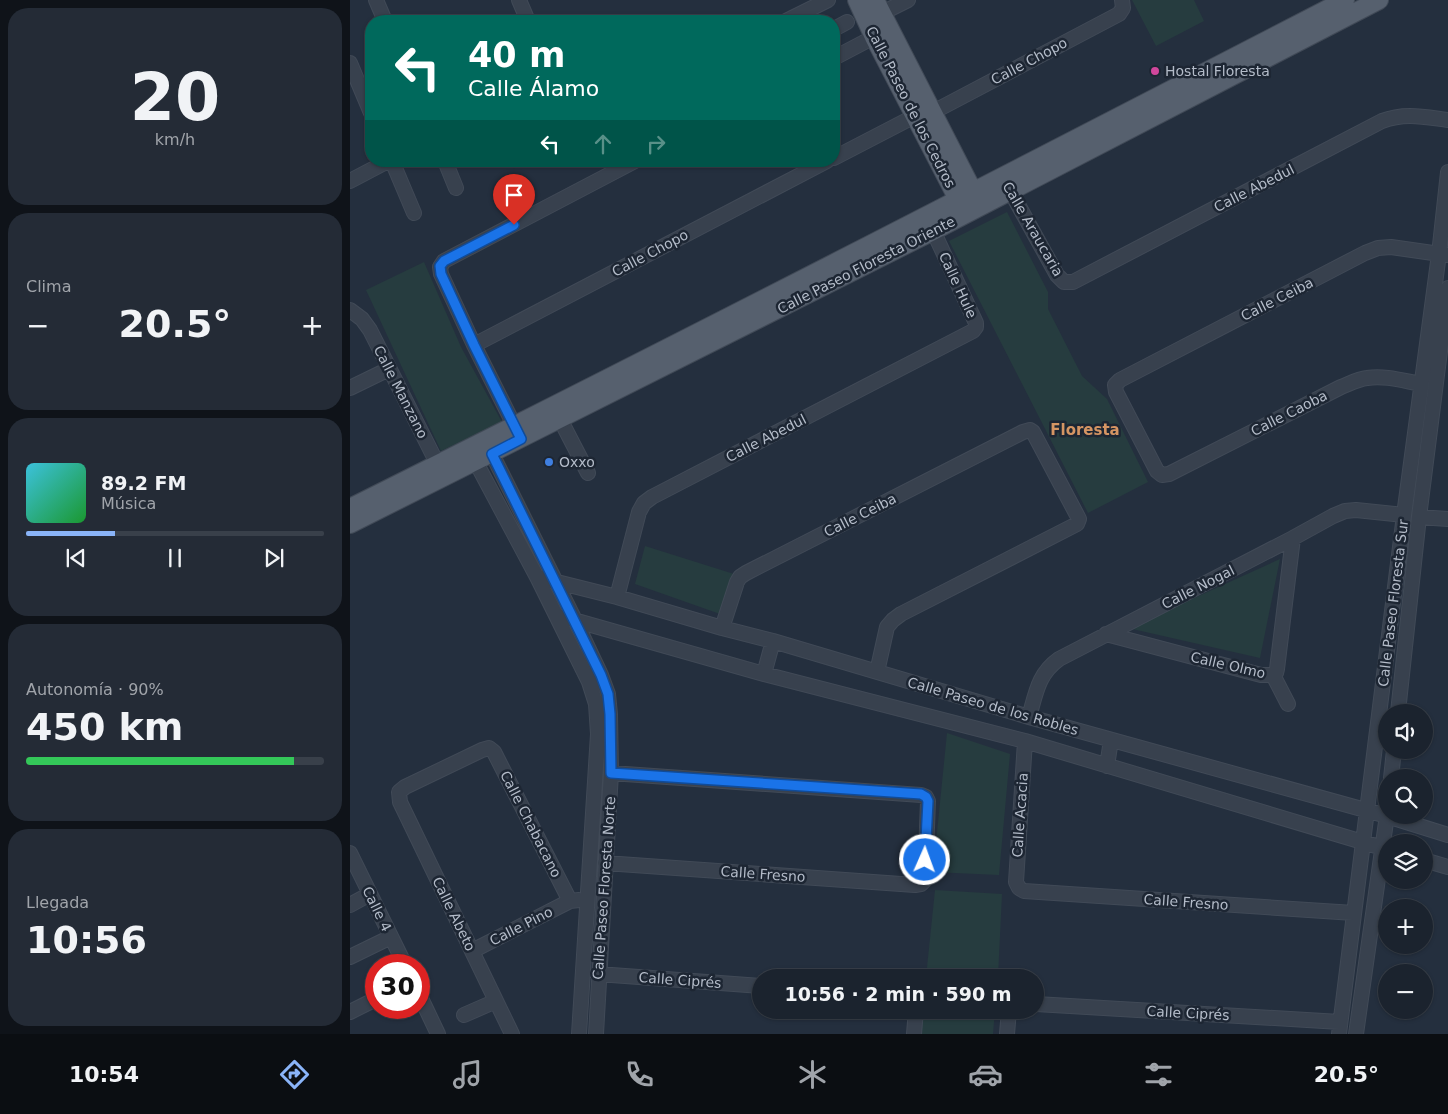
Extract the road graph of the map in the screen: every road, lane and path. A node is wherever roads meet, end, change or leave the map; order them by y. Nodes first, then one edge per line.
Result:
1 (376, 0) edge
2 (519, 0) edge
3 (828, 0) edge
4 (857, 0) edge
5 (908, 0) edge
6 (1345, 0) edge
7 (1379, 0) edge
8 (1123, 4) edge
9 (879, 7) edge
10 (382, 15) edge
11 (525, 15) edge
12 (798, 15) edge
13 (847, 22) dead end
14 (840, 26) edge
15 (874, 37) junction
16 (840, 55) edge
17 (350, 63) edge
18 (1240, 63) junction
19 (904, 76) junction
20 (365, 99) edge
21 (933, 112) junction
22 (915, 116) junction
23 (1448, 120) edge
24 (840, 155) edge
25 (379, 167) edge
26 (393, 167) edge
27 (447, 167) edge
28 (624, 167) edge
29 (815, 167) edge
30 (1448, 172) edge
31 (350, 182) edge
32 (1006, 183) junction
33 (456, 188) dead end
34 (969, 203) junction
35 (414, 213) dead end
36 (930, 224) junction
37 (1444, 254) edge
38 (1064, 282) joint
39 (1448, 288) edge
40 (776, 302) junction
41 (351, 312) edge
42 (976, 327) joint
43 (474, 345) junction
44 (389, 369) junction
45 (1422, 384) junction
46 (350, 388) edge
47 (560, 419) junction
48 (518, 432) junction
49 (488, 447) junction
50 (1412, 454) junction
51 (472, 455) junction
52 (1427, 457) junction
53 (441, 471) junction
54 (588, 473) dead end
55 (1162, 475) joint
56 (350, 508) edge
57 (1404, 515) junction
58 (1419, 516) junction
59 (1448, 519) edge
60 (350, 524) edge
61 (1293, 538) junction
62 (1397, 574) junction
63 (1413, 576) junction
64 (537, 577) junction
65 (556, 583) junction
66 (617, 598) junction
67 (556, 615) junction
68 (575, 620) junction
69 (722, 628) junction
70 (1106, 634) junction
71 (773, 641) junction
72 (877, 672) junction
73 (764, 674) junction
74 (1273, 675) junction
75 (1288, 704) dead end
76 (1399, 704) edge
77 (1029, 717) junction
78 (1111, 740) junction
79 (1025, 741) junction
80 (489, 748) joint
81 (1107, 766) junction
82 (611, 773) junction
83 (1368, 811) junction
84 (1378, 814) edge
85 (1413, 824) edge
86 (1448, 835) edge
87 (1364, 844) junction
88 (1378, 848) edge
89 (351, 857) edge
90 (605, 863) junction
91 (1433, 863) edge
92 (1448, 867) edge
93 (1019, 888) joint
94 (1378, 889) edge
95 (370, 894) junction
96 (588, 900) junction
97 (570, 901) junction
98 (603, 902) junction
99 (350, 905) edge
100 (1354, 913) junction
101 (391, 937) junction
102 (472, 951) junction
103 (400, 954) edge
104 (350, 957) edge
105 (598, 974) junction
106 (752, 985) edge
107 (496, 1001) junction
108 (365, 1004) edge
109 (1044, 1005) edge
110 (350, 1012) edge
111 (464, 1015) dead end
112 (430, 1017) edge
113 (915, 1019) edge
114 (1008, 1019) edge
115 (1339, 1028) edge
116 (438, 1034) edge
117 (512, 1034) edge
118 (579, 1034) edge
119 (596, 1034) edge
120 (914, 1034) edge
121 (1007, 1034) edge
122 (1356, 1034) edge

1 - 10 street
2 - 11 street
3 - 12 street
4 - 15 main road, Calle Paseo de los Cedros
5 - 9 street
6 - 18 main road, Calle Paseo Floresta Oriente
7 - 18 main road, Calle Paseo Floresta Oriente
8 - 21 street, Calle Chopo
9 - 19 main road, Calle Paseo de los Cedros
13 - 14 street
15 - 16 street
15 - 19 main road, Calle Paseo de los Cedros
17 - 20 street
18 - 32 main road, Calle Paseo Floresta Oriente
19 - 21 main road, Calle Paseo de los Cedros
19 - 22 main road, Calle Paseo de los Cedros
21 - 34 main road, Calle Paseo de los Cedros
22 - 24 street
22 - 34 main road, Calle Paseo de los Cedros
23 - 38 street, Calle Abedul
25 - 31 street
26 - 35 street
27 - 33 street
28 - 43 street
29 - 43 street, Calle Chopo
30 - 37 street, Calle Paseo Floresta Sur
32 - 34 main road, Calle Paseo Floresta Oriente
32 - 38 street, Calle Araucaria
34 - 36 main road, Calle Paseo Floresta Oriente
36 - 40 main road, Calle Paseo Floresta Oriente
36 - 42 street, Calle Hule
37 - 45 street, Calle Paseo Floresta Sur
37 - 55 street, Calle Ceiba
39 - 52 street, Calle Paseo Floresta Sur
40 - 47 main road, Calle Paseo Floresta Oriente
40 - 48 main road, Calle Paseo Floresta Oriente
41 - 44 street, Calle Manzano
42 - 66 street, Calle Abedul
43 - 48 street
44 - 46 street
44 - 53 street, Calle Manzano
45 - 50 street, Calle Paseo Floresta Sur
45 - 55 street, Calle Caoba
47 - 48 main road, Calle Paseo Floresta Oriente
47 - 54 street
48 - 49 main road, Calle Paseo Floresta Oriente
49 - 51 main road, Calle Paseo Floresta Oriente
49 - 65 street, Calle Paseo Floresta Norte
50 - 52 street
50 - 57 street, Calle Paseo Floresta Sur
51 - 53 main road, Calle Paseo Floresta Oriente
51 - 64 street, Calle Paseo Floresta Norte
52 - 58 street, Calle Paseo Floresta Sur
53 - 56 main road, Calle Paseo Floresta Oriente
53 - 60 main road, Calle Paseo Floresta Oriente
57 - 61 street, Calle Nogal
57 - 62 street, Calle Paseo Floresta Sur
58 - 59 street
58 - 63 street, Calle Paseo Floresta Sur
61 - 70 street, Calle Nogal
61 - 74 street, Calle Olmo
62 - 63 street
62 - 83 street, Calle Paseo Floresta Sur
63 - 76 street, Calle Paseo Floresta Sur
64 - 65 street, Calle Paseo de los Robles
64 - 67 street, Calle Paseo Floresta Norte
65 - 66 street, Calle Paseo de los Robles
65 - 68 street, Calle Paseo Floresta Norte
66 - 69 street, Calle Paseo de los Robles
67 - 68 street, Calle Paseo de los Robles
67 - 96 street, Calle Paseo Floresta Norte
68 - 73 street, Calle Paseo de los Robles
68 - 82 street, Calle Paseo Floresta Norte
69 - 71 street, Calle Paseo de los Robles
69 - 72 street, Calle Ceiba
70 - 74 street, Calle Olmo
70 - 77 street, Calle Nogal
71 - 72 street, Calle Paseo de los Robles
71 - 73 street
72 - 77 street, Calle Paseo de los Robles
73 - 79 street, Calle Paseo de los Robles
74 - 75 street
77 - 78 street, Calle Paseo de los Robles
78 - 81 street
78 - 83 street, Calle Paseo de los Robles
79 - 81 street, Calle Paseo de los Robles
79 - 93 street, Calle Acacia
80 - 97 street, Calle Chabacano
80 - 102 street, Calle Abeto
81 - 87 street, Calle Paseo de los Robles
82 - 90 street, Calle Paseo Floresta Norte
82 - 90 street, Calle Fresno
83 - 84 street, Calle Paseo de los Robles
83 - 87 street, Calle Paseo Floresta Sur
85 - 86 street, Calle Paseo de los Robles
87 - 88 street, Calle Paseo de los Robles
87 - 100 street, Calle Paseo Floresta Sur
89 - 95 street, Calle 4
90 - 98 street, Calle Paseo Floresta Norte
91 - 92 street
93 - 100 street, Calle Fresno
94 - 122 street
95 - 99 street
95 - 101 street, Calle 4
96 - 97 street
96 - 98 street
96 - 118 street, Calle Paseo Floresta Norte
97 - 102 street, Calle Pino
98 - 105 street, Calle Paseo Floresta Norte
100 - 115 street, Calle Paseo Floresta Sur
101 - 103 street, Calle 4
101 - 104 street
102 - 107 street, Calle Abeto
105 - 106 street, Calle Ciprés
105 - 119 street, Calle Paseo Floresta Norte
107 - 111 street
107 - 117 street, Calle Abeto
108 - 110 street
109 - 115 street, Calle Ciprés
112 - 116 street
113 - 120 street
114 - 121 street

